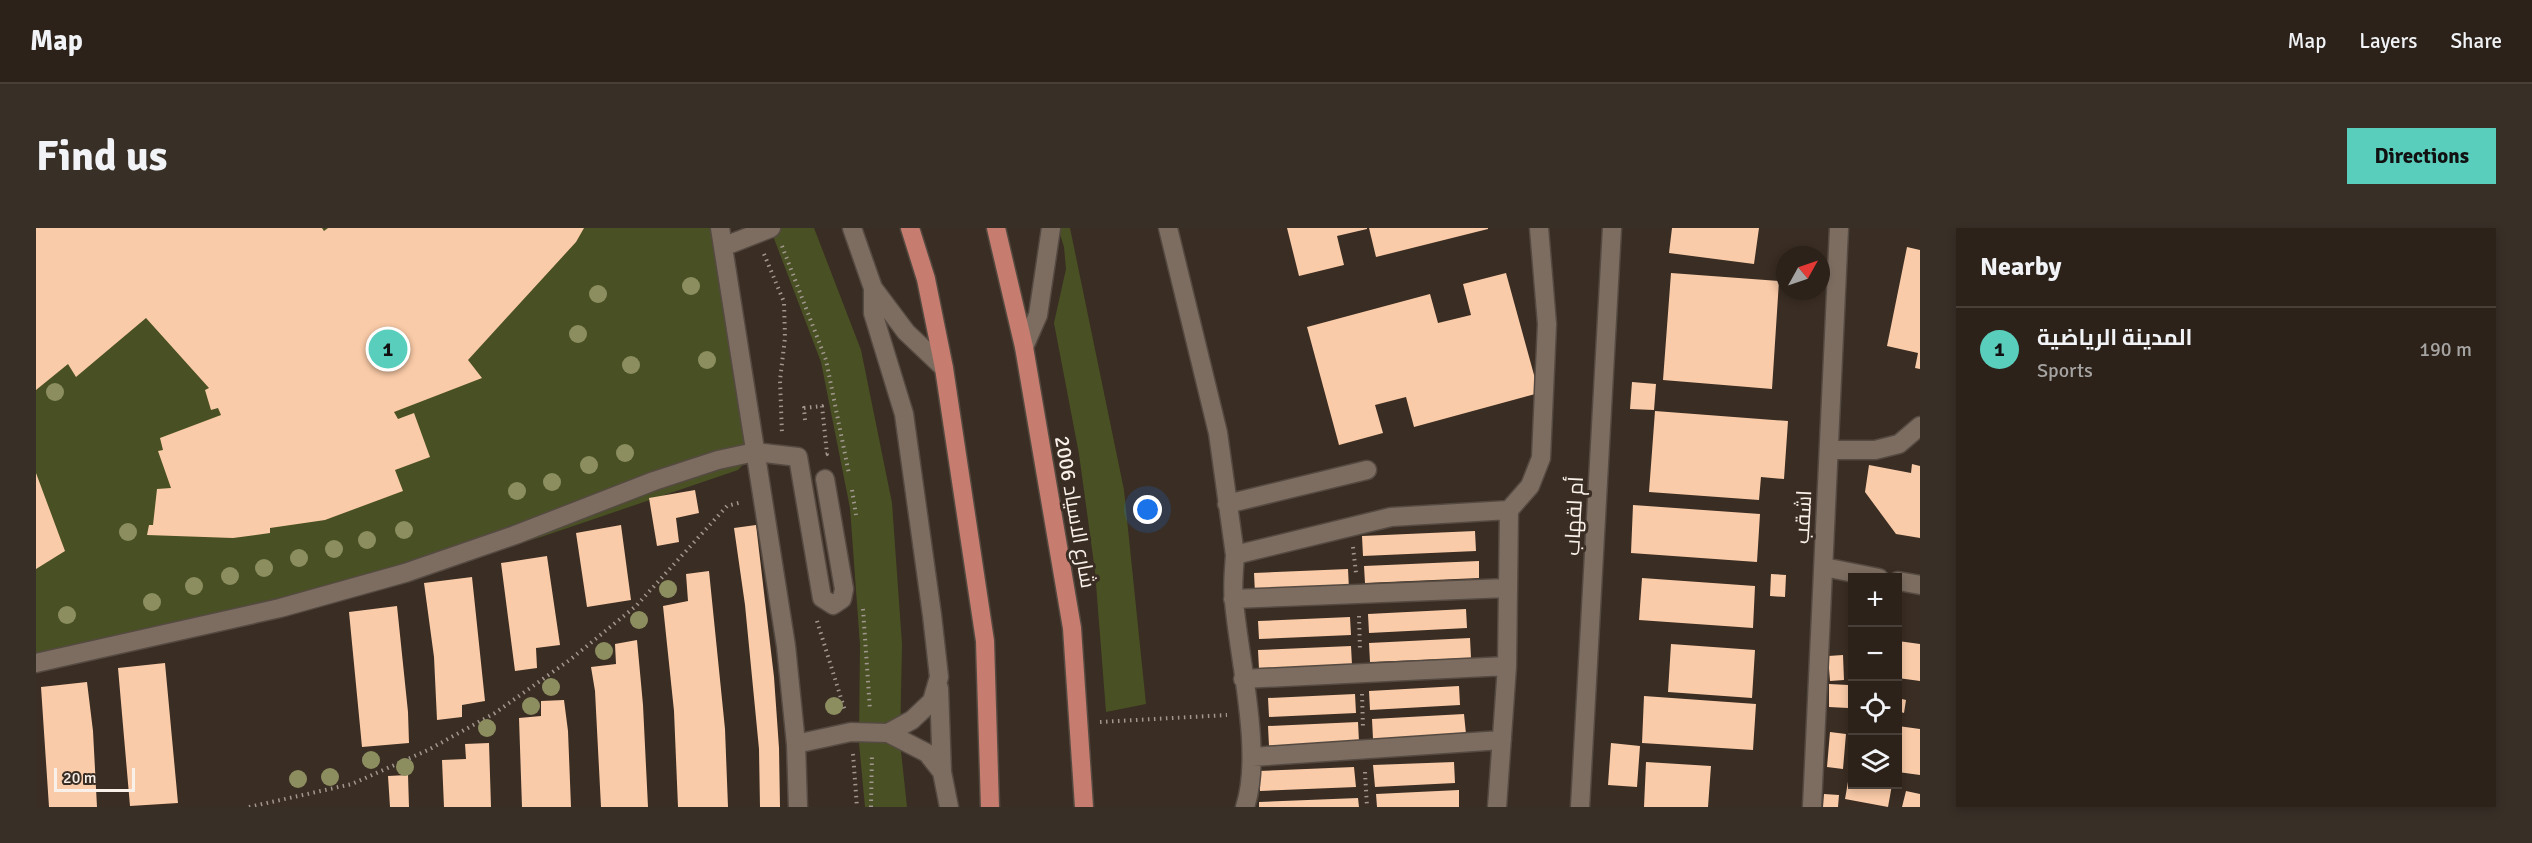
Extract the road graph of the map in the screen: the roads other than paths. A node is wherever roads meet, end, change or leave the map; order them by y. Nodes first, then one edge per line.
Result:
1 (720, 228) edge
2 (771, 228) edge
3 (837, 228) edge
4 (910, 228) edge
5 (996, 228) edge
6 (1051, 228) edge
7 (1168, 228) edge
8 (1539, 228) edge
9 (1612, 228) edge
10 (1839, 228) edge
11 (855, 237) edge
12 (725, 246) junction
13 (873, 288) junction
14 (1024, 347) junction
15 (944, 368) junction
16 (1920, 426) edge
17 (1829, 450) junction
18 (755, 452) junction
19 (1367, 470) dead end
20 (825, 479) dead end
21 (1227, 504) junction
22 (1509, 510) junction
23 (1235, 555) junction
24 (1824, 567) junction
25 (1854, 573) edge
26 (1902, 582) edge
27 (1920, 585) edge
28 (1507, 588) junction
29 (1233, 599) junction
30 (36, 663) edge
31 (1507, 666) junction
32 (939, 677) junction
33 (1243, 679) junction
34 (888, 733) junction
35 (1502, 740) junction
36 (796, 744) junction
37 (1252, 756) junction
38 (942, 772) junction
39 (948, 805) edge
40 (798, 807) edge
41 (990, 807) edge
42 (1084, 807) edge
43 (1245, 807) edge
44 (1497, 807) edge
45 (1580, 807) edge
46 (1812, 807) edge

1 - 12 street
2 - 12 street
3 - 11 street
4 - 15 main road
5 - 14 main road, شارع الاسياد 2006
6 - 14 street
7 - 21 street
8 - 22 street
9 - 45 street, أم لقهاب
10 - 17 street, اشقب
11 - 13 street
12 - 18 street
13 - 15 street
13 - 32 street
14 - 42 main road, شارع الاسياد 2006
15 - 41 main road
16 - 17 street
17 - 24 street, اشقب
18 - 20 street
18 - 30 street
18 - 36 street
19 - 21 street
21 - 23 street
22 - 23 street
22 - 28 street
23 - 29 street
24 - 25 street
24 - 46 street, اشقب
26 - 27 street
28 - 29 street
28 - 31 street
29 - 33 street
31 - 33 street
31 - 35 street
32 - 34 street
32 - 38 street
33 - 37 street
34 - 36 street
34 - 38 street
35 - 37 street
35 - 44 street
36 - 40 street
37 - 43 street
38 - 39 street

